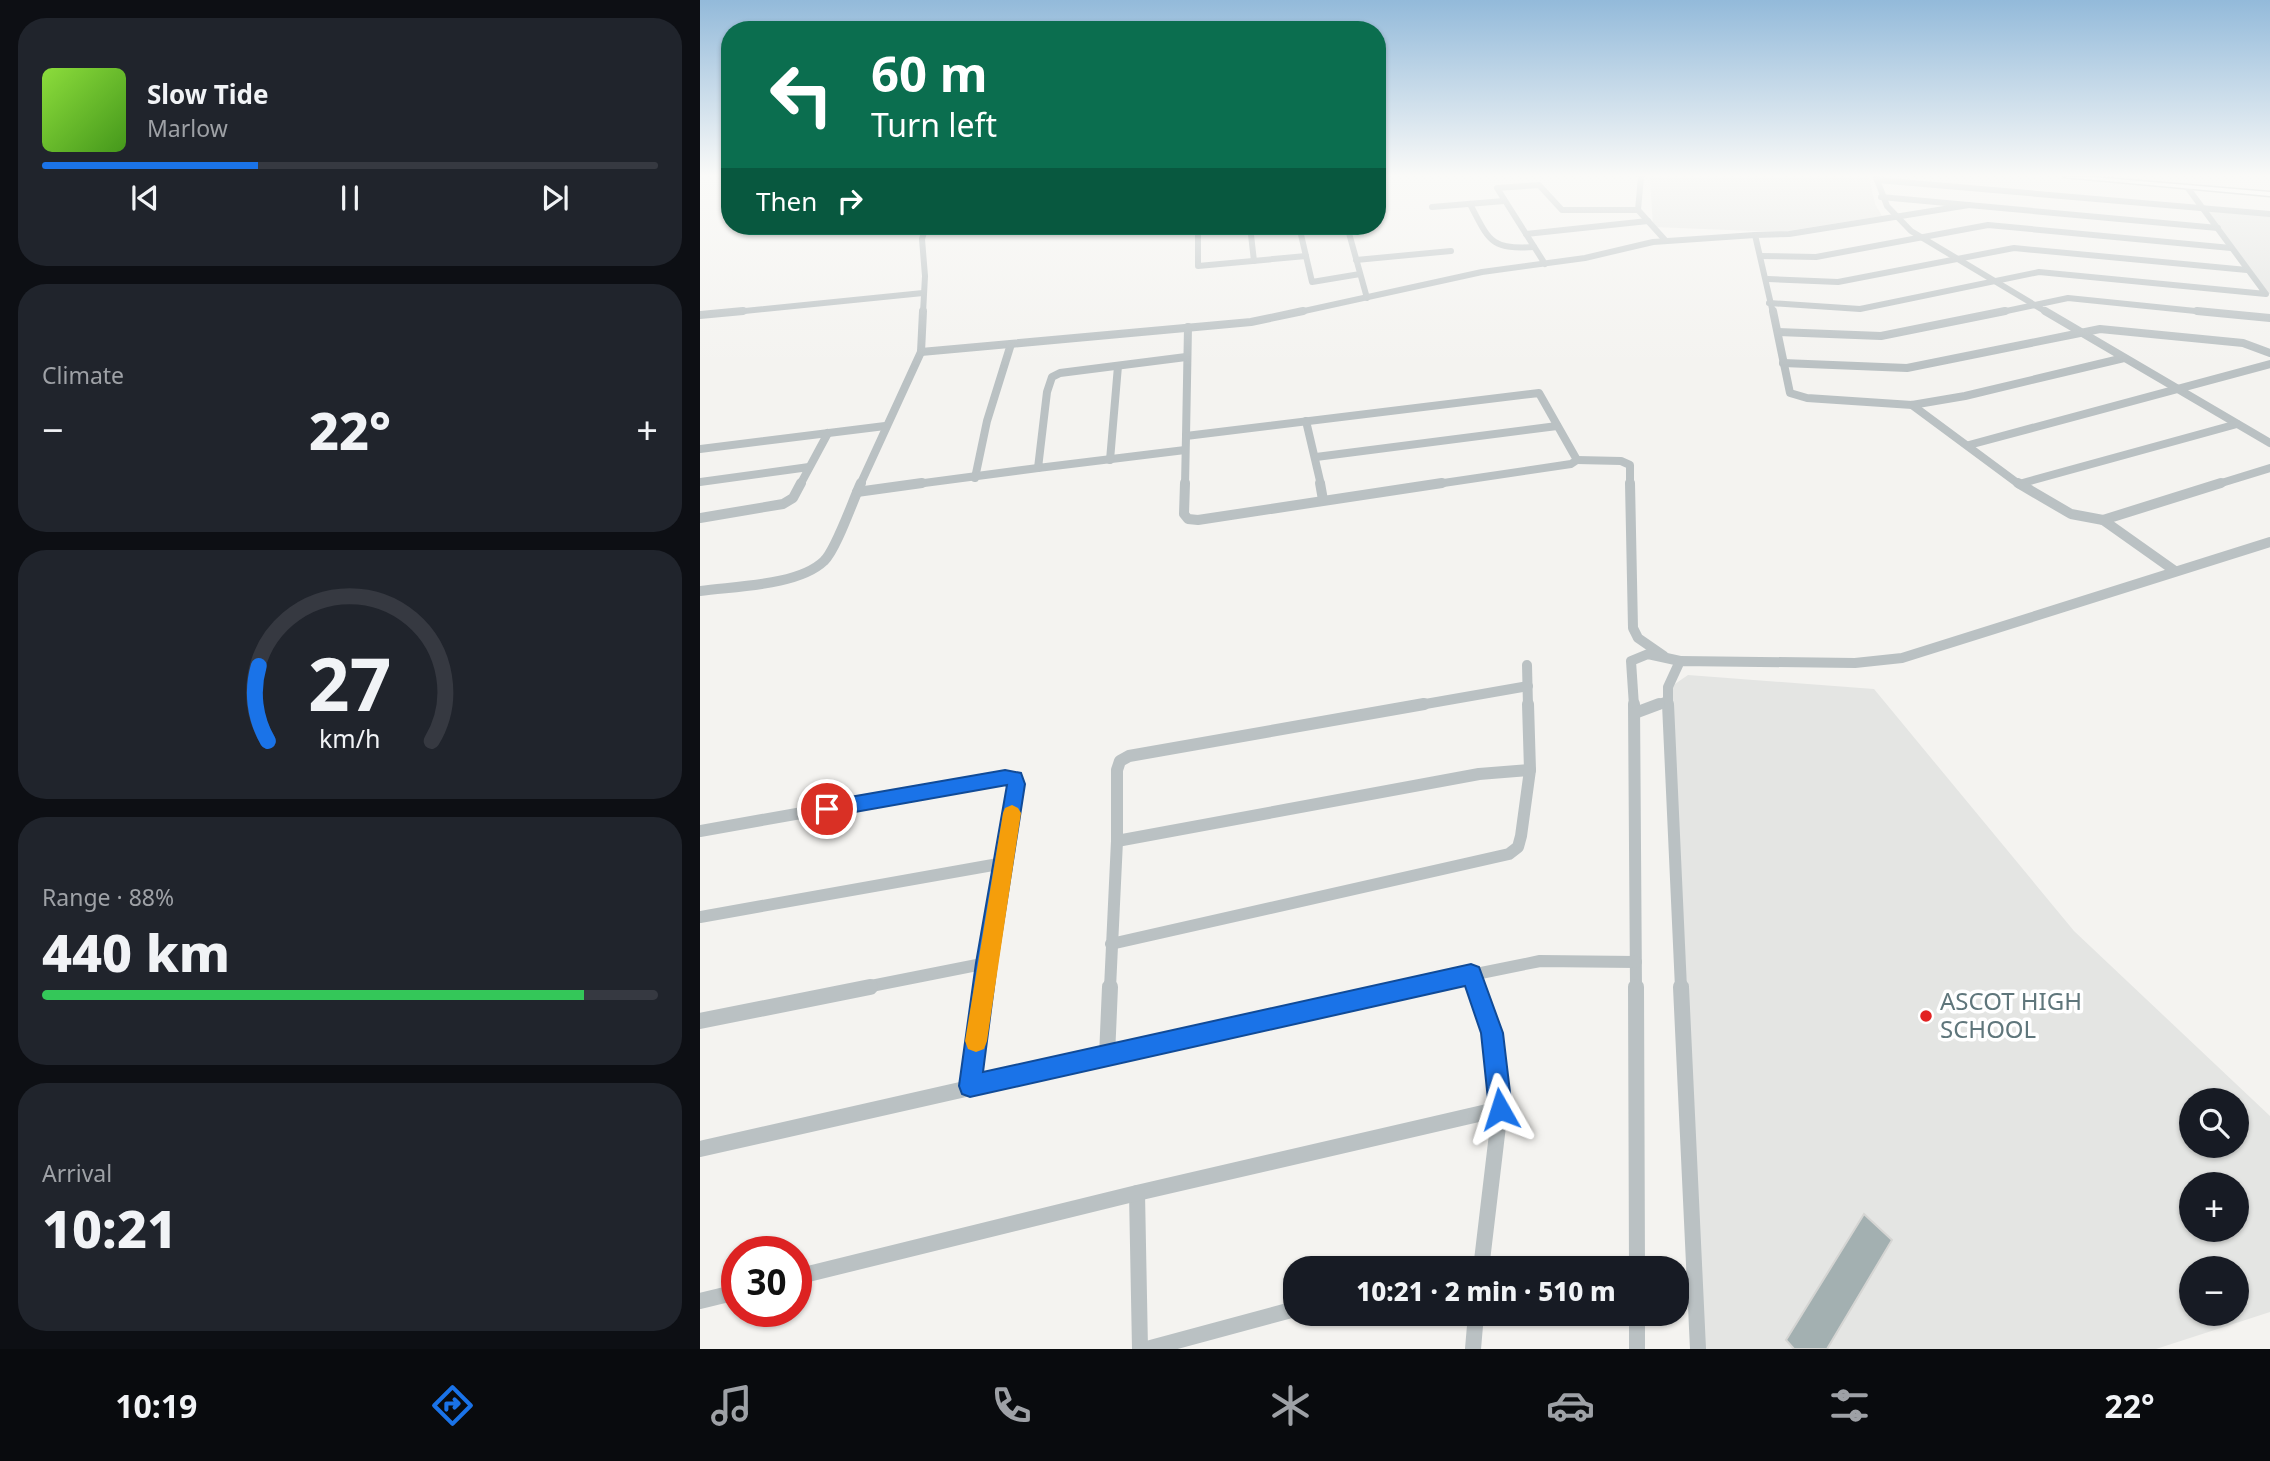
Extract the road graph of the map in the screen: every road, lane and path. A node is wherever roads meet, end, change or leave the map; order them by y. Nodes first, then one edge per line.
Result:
1 (922, 240) edge
2 (1198, 240) edge
3 (1252, 240) edge
4 (1302, 240) edge
5 (1351, 240) edge
6 (1491, 240) edge
7 (1530, 240) edge
8 (1665, 240) edge
9 (1756, 240) edge
10 (1910, 240) edge
11 (1924, 240) edge
12 (2147, 240) edge
13 (2226, 240) edge
14 (1534, 247) junction
15 (2231, 248) junction
16 (1451, 251) dead end
17 (1306, 256) junction
18 (1761, 256) junction
19 (1955, 258) junction
20 (1356, 260) junction
21 (1254, 261) junction
22 (1545, 264) junction
23 (2247, 270) junction
24 (1360, 274) junction
25 (1768, 279) junction
26 (1992, 280) junction
27 (923, 293) junction
28 (2268, 296) edge
29 (1367, 298) junction
30 (1769, 303) junction
31 (2033, 304) junction
32 (700, 315) edge
33 (2270, 318) edge
34 (1188, 327) junction
35 (2078, 331) junction
36 (1778, 332) junction
37 (1011, 344) junction
38 (921, 352) junction
39 (2270, 353) edge
40 (1185, 357) junction
41 (2124, 358) junction
42 (1783, 363) junction
43 (2270, 364) edge
44 (1118, 366) junction
45 (2178, 390) junction
46 (1912, 405) junction
47 (1306, 421) junction
48 (2237, 424) junction
49 (885, 426) junction
50 (1557, 426) junction
51 (828, 433) junction
52 (1185, 436) junction
53 (2270, 443) edge
54 (1969, 445) junction
55 (700, 449) edge
56 (1185, 450) junction
57 (1316, 457) junction
58 (1110, 460) junction
59 (1577, 460) junction
60 (809, 467) junction
61 (1038, 468) junction
62 (2270, 468) edge
63 (975, 478) junction
64 (700, 482) edge
65 (2019, 484) junction
66 (857, 492) junction
67 (1323, 500) junction
68 (700, 518) edge
69 (2103, 520) junction
70 (2270, 542) edge
71 (2175, 571) junction
72 (700, 591) edge
73 (1664, 656) junction
74 (1680, 661) junction
75 (1527, 665) dead end
76 (1528, 687) junction
77 (1668, 701) junction
78 (1635, 713) junction
79 (1530, 770) junction
80 (700, 831) edge
81 (1117, 841) junction
82 (1004, 863) junction
83 (700, 917) edge
84 (1111, 944) junction
85 (1636, 962) junction
86 (986, 963) junction
87 (1471, 974) junction
88 (700, 1021) edge
89 (1107, 1056) junction
90 (970, 1086) junction
91 (1500, 1109) junction
92 (700, 1149) edge
93 (1137, 1193) junction
94 (1483, 1256) edge
95 (1637, 1256) edge
96 (812, 1273) edge
97 (721, 1296) edge
98 (700, 1301) edge
99 (1283, 1312) edge
100 (1475, 1326) edge
101 (1637, 1326) edge
102 (1140, 1349) edge
103 (1147, 1349) edge
104 (1473, 1349) edge
105 (1637, 1349) edge
106 (1698, 1349) edge

1 - 27 street
2 - 21 street
3 - 21 street
4 - 17 street
5 - 20 street
6 - 14 street
7 - 14 street
8 - 22 street
9 - 18 street
10 - 18 street
11 - 19 street
12 - 15 street
13 - 15 street
14 - 22 street
15 - 23 street
16 - 20 street
17 - 21 street
17 - 24 street
18 - 25 street
19 - 23 street
19 - 25 street
19 - 26 street
20 - 24 street
22 - 29 street
23 - 28 street
24 - 29 street
25 - 30 street
26 - 28 street
26 - 30 street
26 - 31 street
27 - 32 street
27 - 38 street
29 - 34 street
30 - 36 street
31 - 33 street
31 - 35 street
31 - 36 street
34 - 37 street
34 - 40 street
35 - 39 street
35 - 41 street
35 - 42 street
36 - 42 street
37 - 38 street
37 - 63 street
38 - 49 street
40 - 44 street
40 - 52 street
41 - 45 street
41 - 46 street
42 - 46 street
43 - 45 street
44 - 58 street
44 - 61 street
45 - 48 street
45 - 54 street
46 - 54 street
47 - 50 street
47 - 52 street
47 - 57 street
48 - 53 street
48 - 65 street
49 - 51 street
49 - 66 street
50 - 57 street
50 - 59 street
51 - 55 street
51 - 60 street
52 - 56 street
54 - 65 street
56 - 58 street
56 - 67 street
57 - 67 street
58 - 61 street
59 - 67 street
59 - 73 street
60 - 64 street
60 - 68 street
61 - 63 street
62 - 69 street
63 - 66 street
65 - 69 street
66 - 72 street
69 - 71 street
70 - 71 street
71 - 74 street
73 - 74 street
73 - 78 street
74 - 77 street
75 - 76 street
76 - 79 street
76 - 81 street
77 - 78 street
77 - 106 street
78 - 85 street
79 - 81 street
79 - 84 street
80 - 82 street
81 - 84 street
82 - 83 street
82 - 86 street
84 - 89 street
85 - 87 street
85 - 95 street
86 - 88 street
86 - 90 street
87 - 89 street
87 - 91 street
89 - 90 street
90 - 92 street
91 - 93 street
91 - 94 street
93 - 96 street
93 - 102 street
97 - 98 street
99 - 103 street
100 - 104 street
101 - 105 street

